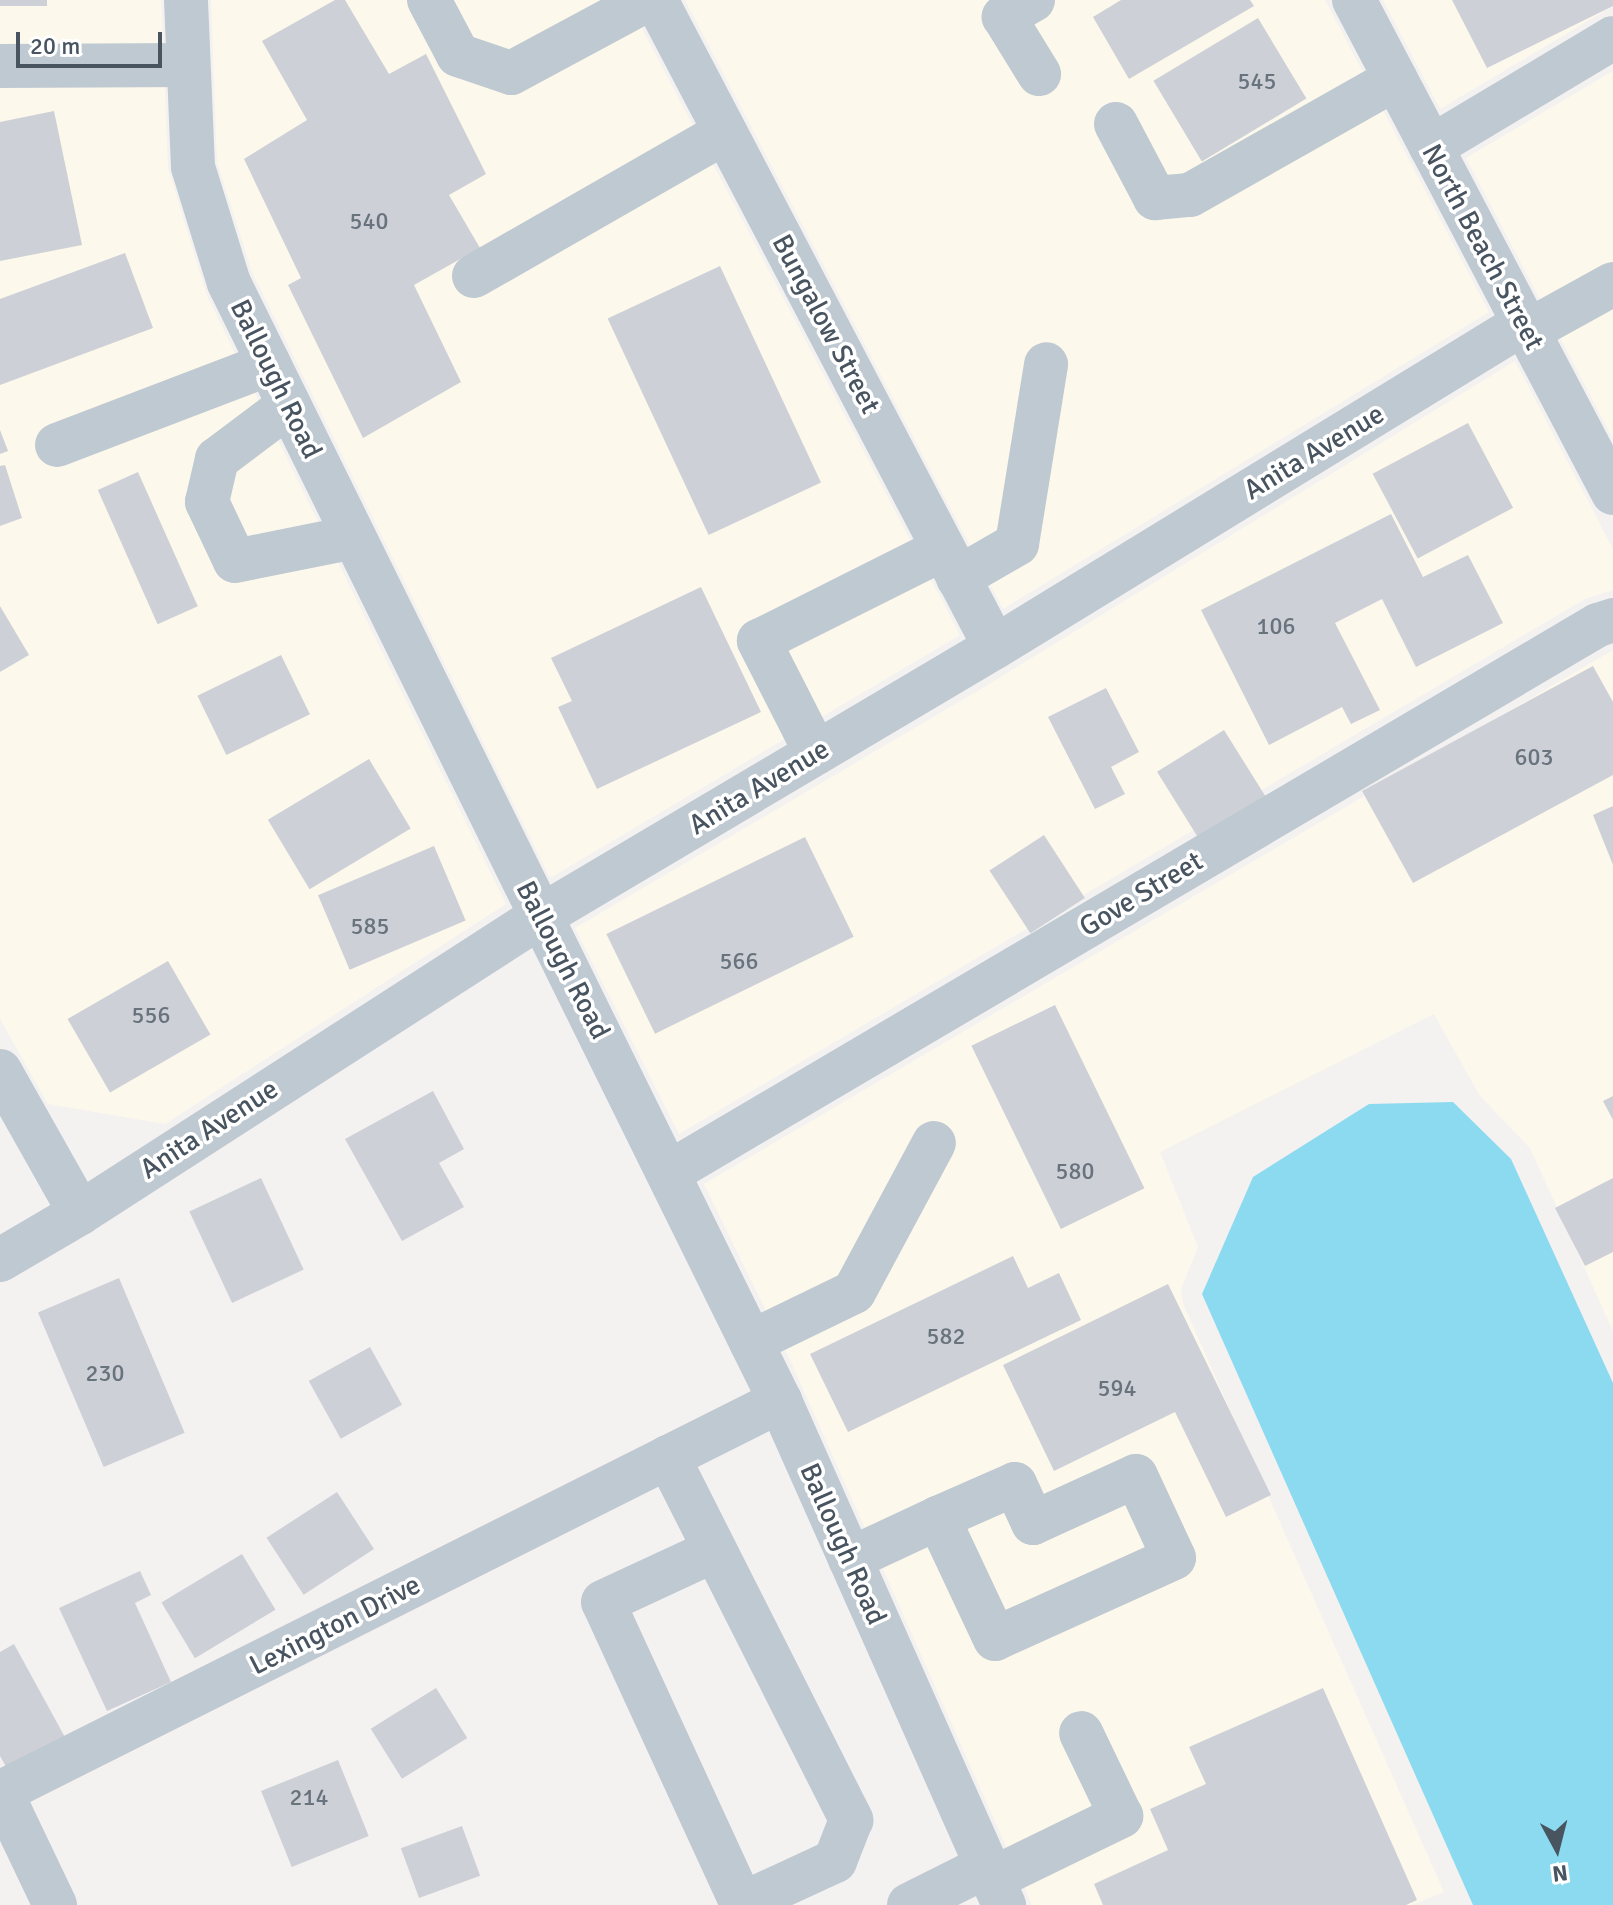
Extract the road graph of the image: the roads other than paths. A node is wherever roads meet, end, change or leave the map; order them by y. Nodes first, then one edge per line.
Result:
1 (186, 0) edge
2 (429, 0) edge
3 (647, 0) edge
4 (656, 0) edge
5 (1033, 0) edge
6 (1354, 0) edge
7 (1613, 38) edge
8 (187, 65) junction
9 (0, 66) edge
10 (1039, 74) dead end
11 (1395, 79) junction
12 (1116, 124) dead end
13 (725, 132) junction
14 (1431, 147) junction
15 (474, 276) dead end
16 (1613, 284) edge
17 (1526, 327) junction
18 (269, 364) junction
19 (1046, 364) dead end
20 (289, 405) junction
21 (57, 445) dead end
22 (1613, 493) edge
23 (354, 537) junction
24 (951, 563) junction
25 (1613, 620) edge
26 (995, 647) junction
27 (816, 753) junction
28 (541, 916) junction
29 (0, 1071) edge
30 (934, 1143) dead end
31 (670, 1172) junction
32 (80, 1213) junction
33 (0, 1260) edge
34 (751, 1342) junction
35 (780, 1401) junction
36 (668, 1457) junction
37 (938, 1518) junction
38 (715, 1550) junction
39 (850, 1559) junction
40 (1081, 1733) dead end
41 (994, 1883) edge
42 (55, 1905) edge
43 (909, 1905) edge

1 - 8 street, Ballough Road
2 - 3 street
4 - 13 street, Bungalow Street
5 - 10 street
6 - 11 street, North Beach Street
7 - 14 street
8 - 9 street
8 - 18 street, Ballough Road
11 - 12 street
11 - 14 street, North Beach Street
13 - 15 street
13 - 24 street, Bungalow Street
14 - 17 street, North Beach Street
16 - 17 street, Anita Avenue
17 - 22 street, North Beach Street
17 - 26 street, Anita Avenue
18 - 20 street, Ballough Road
18 - 21 street
19 - 24 street
20 - 23 street, Ballough Road
20 - 23 street
23 - 28 street, Ballough Road
24 - 26 street, Bungalow Street
24 - 27 street
25 - 31 street, Gove Street
26 - 27 street, Anita Avenue
27 - 28 street, Anita Avenue
28 - 31 street, Ballough Road
28 - 32 street, Anita Avenue
29 - 32 street
30 - 34 street
31 - 34 street, Ballough Road
32 - 33 street, Anita Avenue
34 - 35 street, Ballough Road
35 - 36 street, Lexington Drive
35 - 39 street, Ballough Road
36 - 38 street
36 - 42 street, Lexington Drive
37 - 37 street
37 - 39 street
38 - 38 street
39 - 41 street, Ballough Road
40 - 41 street
41 - 43 street

